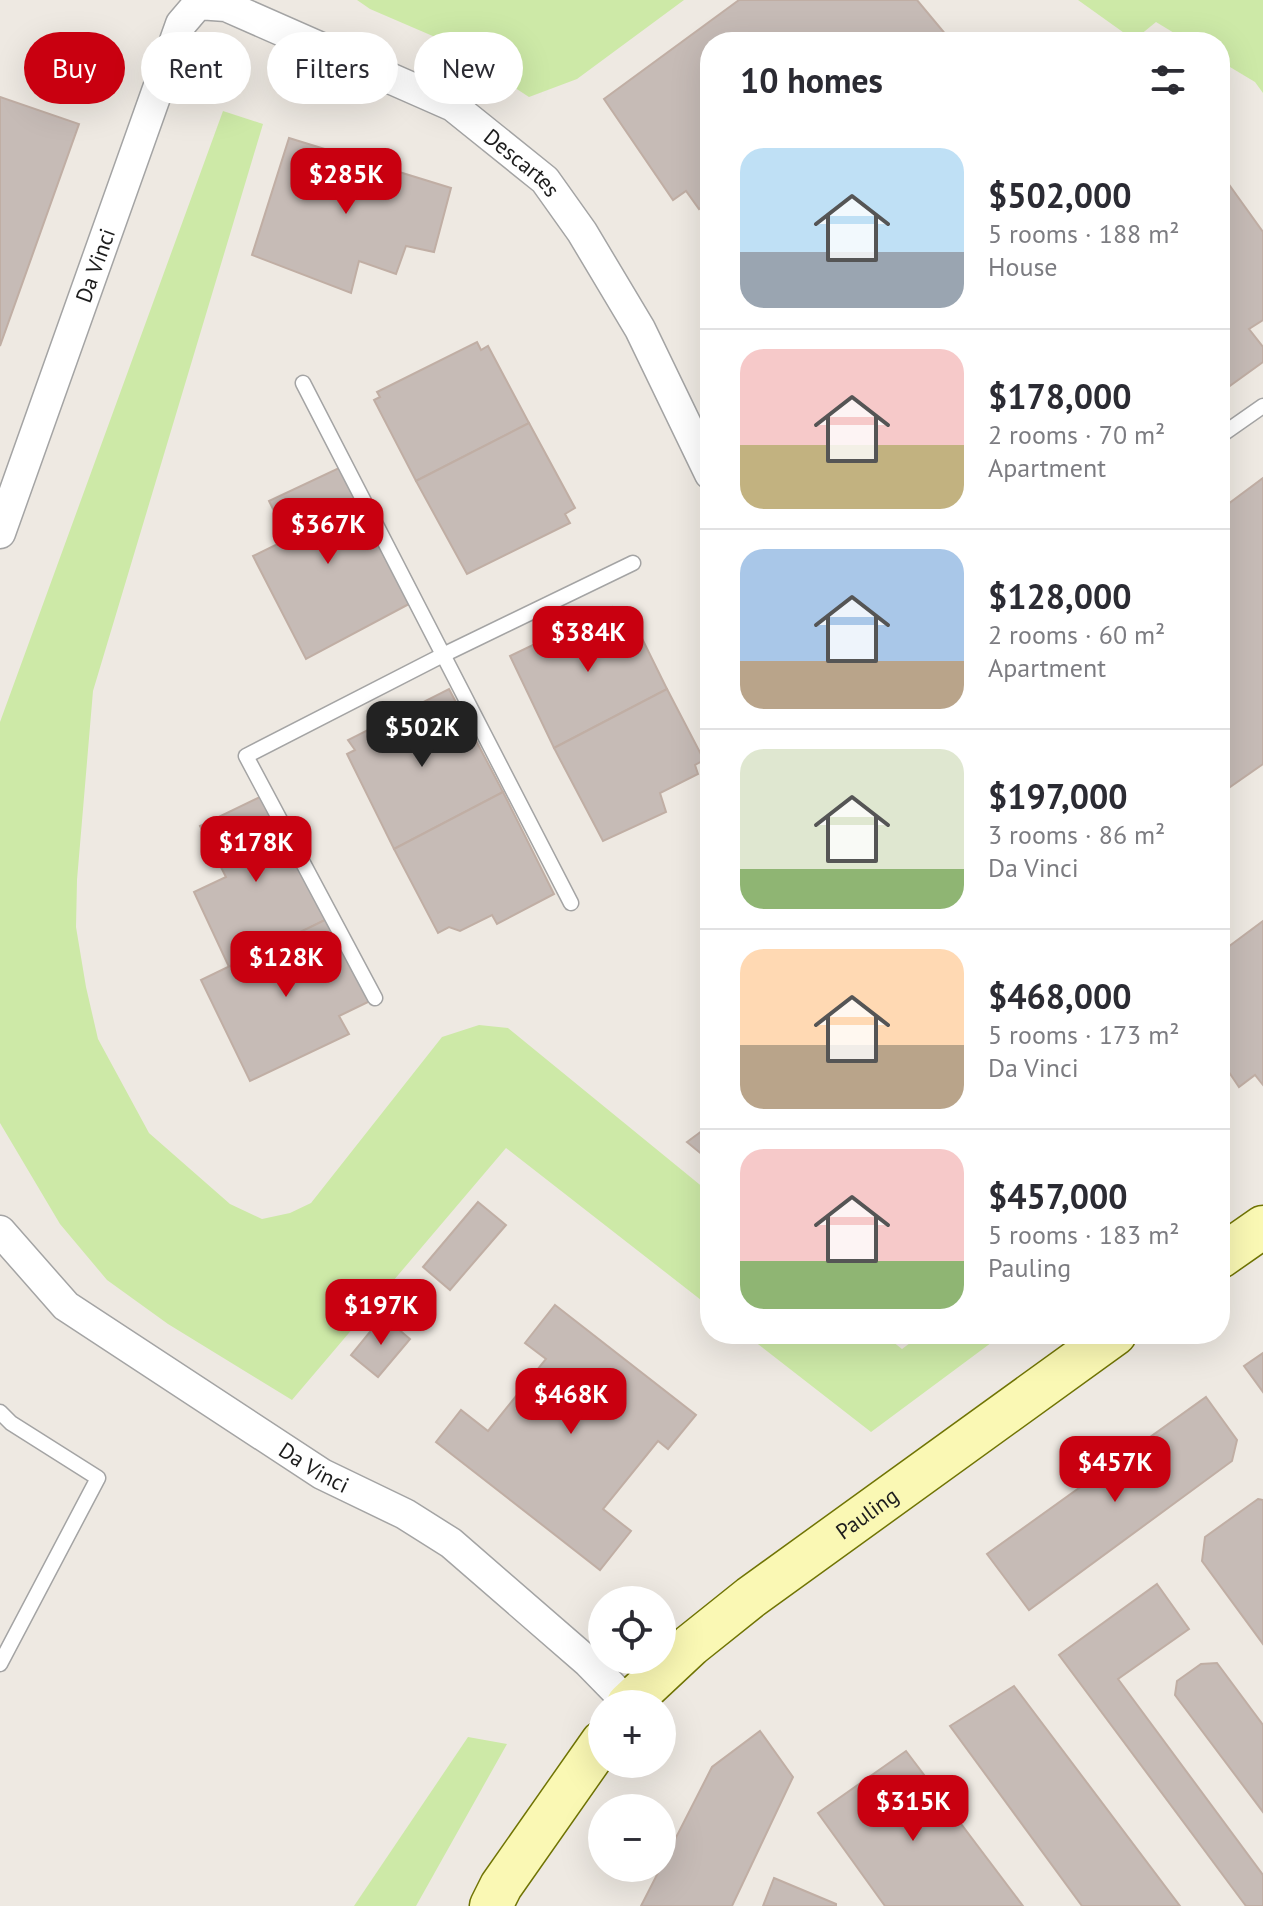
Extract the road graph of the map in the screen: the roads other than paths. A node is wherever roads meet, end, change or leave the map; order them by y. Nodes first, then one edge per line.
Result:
1 (198, 4) joint
2 (303, 383) dead end
3 (1263, 406) edge
4 (1230, 429) edge
5 (700, 453) edge
6 (0, 533) edge
7 (633, 563) dead end
8 (443, 655) junction
9 (571, 903) dead end
10 (375, 998) dead end
11 (1263, 1227) edge
12 (0, 1231) edge
13 (1230, 1249) edge
14 (1101, 1344) edge
15 (0, 1412) edge
16 (0, 1664) edge
17 (615, 1690) edge
18 (643, 1690) edge
19 (588, 1762) edge
20 (491, 1906) edge

1 - 5 street, Descartes
1 - 6 street, Da Vinci
2 - 8 lane
3 - 4 lane
7 - 8 lane
8 - 9 lane
8 - 10 lane
11 - 13 street
12 - 17 street, Da Vinci
14 - 18 street, Pauling
15 - 16 lane
19 - 20 street

